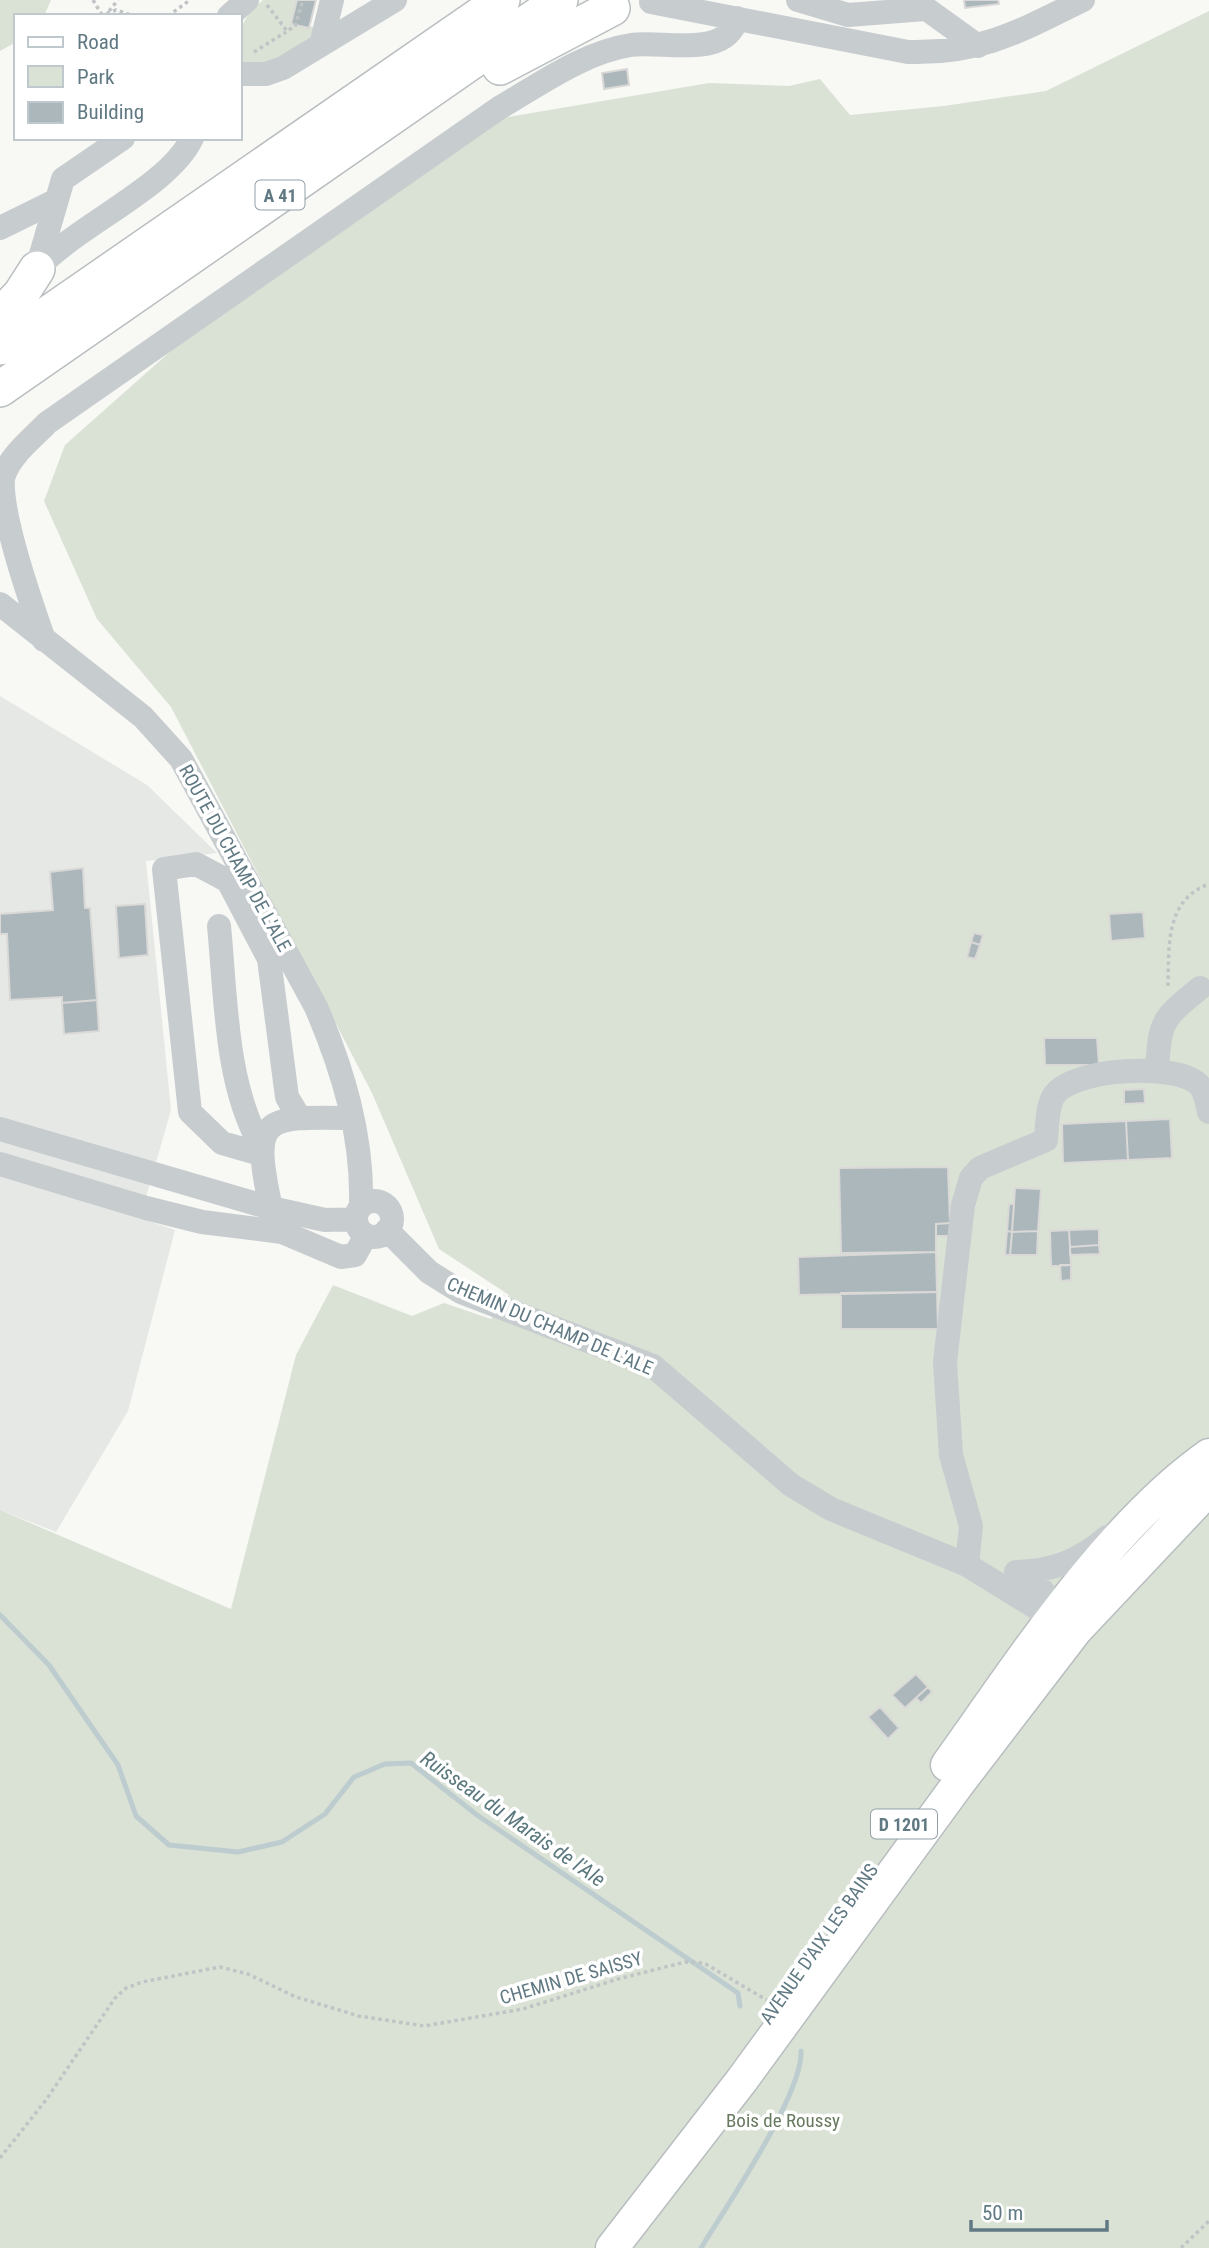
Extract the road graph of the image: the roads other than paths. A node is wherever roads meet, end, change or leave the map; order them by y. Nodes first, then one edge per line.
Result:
1 (247, 0) edge
2 (332, 0) edge
3 (395, 0) edge
4 (502, 0) edge
5 (560, 0) edge
6 (798, 0) edge
7 (1083, 0) edge
8 (636, 2) edge
9 (919, 5) edge
10 (827, 10) junction
11 (231, 14) edge
12 (737, 18) junction
13 (841, 39) junction
14 (321, 45) junction
15 (978, 46) junction
16 (244, 65) edge
17 (120, 140) edge
18 (191, 140) edge
19 (55, 201) junction
20 (0, 228) edge
21 (210, 243) junction
22 (37, 269) junction
23 (0, 316) edge
24 (0, 347) edge
25 (0, 389) edge
26 (0, 604) edge
27 (44, 640) junction
28 (219, 926) dead end
29 (1200, 988) dead end
30 (1157, 1070) junction
31 (350, 1108) junction
32 (1209, 1112) edge
33 (299, 1117) junction
34 (0, 1129) edge
35 (261, 1150) junction
36 (0, 1164) edge
37 (271, 1208) junction
38 (371, 1219) junction
39 (1209, 1455) edge
40 (1200, 1483) edge
41 (967, 1565) junction
42 (1017, 1573) junction
43 (1053, 1619) junction
44 (958, 1784) junction
45 (632, 2221) junction
46 (612, 2248) edge

1 - 11 street
2 - 14 street
3 - 14 street
4 - 24 highway, A 41
5 - 21 highway, A 41
6 - 10 street
7 - 15 street
8 - 12 street
8 - 21 highway
9 - 10 street
9 - 15 street
10 - 13 street
12 - 13 street
12 - 27 street
13 - 15 street
14 - 16 street
17 - 19 street
18 - 22 street
19 - 20 street
19 - 22 street
21 - 25 highway, A 41
22 - 23 highway
26 - 27 street, ROUTE DU CHAMP DE L'ALE
27 - 31 street, ROUTE DU CHAMP DE L'ALE
28 - 35 street
29 - 30 street
30 - 32 street
30 - 41 street
31 - 33 street
31 - 38 street, ROUTE DU CHAMP DE L'ALE
33 - 35 street
33 - 35 street
34 - 37 street
35 - 37 street
36 - 38 street
37 - 38 street
38 - 41 street, CHEMIN DU CHAMP DE L'ALE
39 - 40 main road, AVENUE D'AIX LES BAINS / D 1201
40 - 42 street
40 - 43 main road
40 - 44 main road, AVENUE D'AIX LES BAINS / D 1201
41 - 42 street
41 - 43 street
42 - 43 street
43 - 44 street
43 - 45 main road, AVENUE D'AIX LES BAINS / D 1201
44 - 45 main road, AVENUE D'AIX LES BAINS / D 1201
45 - 46 main road, AVENUE D'AIX LES BAINS / D 1201

